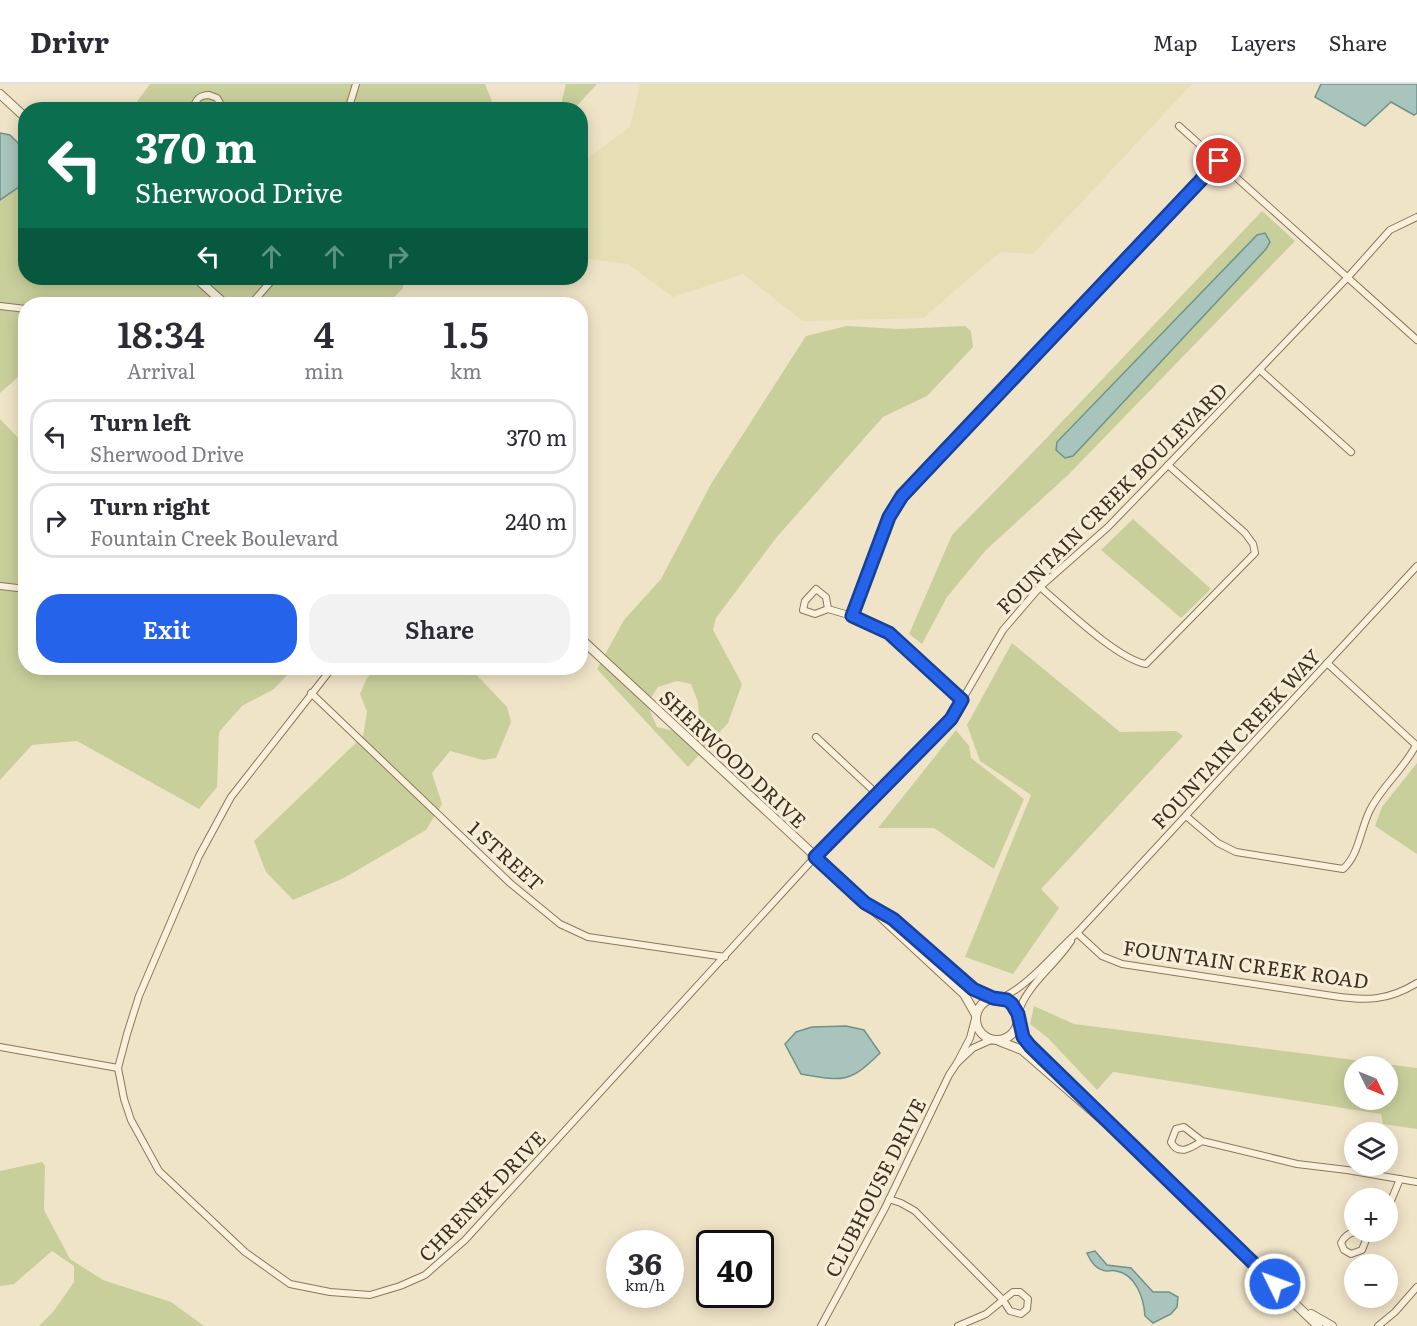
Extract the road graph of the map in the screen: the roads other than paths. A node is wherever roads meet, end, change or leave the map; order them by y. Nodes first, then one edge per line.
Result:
1 (356, 84) edge
2 (0, 94) edge
3 (196, 102) edge
4 (219, 102) edge
5 (350, 102) edge
6 (18, 111) edge
7 (1179, 126) dead end
8 (1219, 161) junction
9 (1417, 217) edge
10 (1348, 277) junction
11 (204, 285) edge
12 (268, 285) edge
13 (217, 297) edge
14 (257, 297) edge
15 (0, 306) edge
16 (18, 308) edge
17 (1417, 340) edge
18 (1260, 370) junction
19 (1351, 452) dead end
20 (1168, 465) junction
21 (1417, 566) edge
22 (0, 586) edge
23 (1040, 587) junction
24 (18, 588) edge
25 (828, 609) junction
26 (852, 616) junction
27 (588, 645) edge
28 (1327, 663) junction
29 (326, 675) edge
30 (311, 693) junction
31 (962, 700) junction
32 (816, 736) dead end
33 (877, 794) junction
34 (1186, 816) junction
35 (815, 857) junction
36 (865, 903) junction
37 (1077, 933) junction
38 (725, 957) junction
39 (1417, 982) edge
40 (997, 998) junction
41 (976, 1015) junction
42 (1018, 1018) junction
43 (995, 1040) junction
44 (2, 1046) edge
45 (957, 1063) junction
46 (118, 1068) junction
47 (1121, 1136) junction
48 (1202, 1141) junction
49 (1400, 1179) junction
50 (1417, 1182) edge
51 (1396, 1188) edge
52 (889, 1199) junction
53 (1344, 1239) edge
54 (1365, 1242) edge
55 (1417, 1287) edge
56 (1302, 1308) junction
57 (1395, 1312) junction
58 (821, 1326) edge
59 (958, 1326) edge
60 (1318, 1326) edge
61 (1332, 1326) edge
62 (1378, 1326) edge
63 (1386, 1326) edge

1 - 5 street
2 - 6 street
3 - 4 street
7 - 8 street
8 - 10 street
8 - 26 street
9 - 10 street, FOUNTAIN CREEK BOULEVARD
10 - 17 street
10 - 18 street, FOUNTAIN CREEK BOULEVARD
11 - 13 street
12 - 14 street
15 - 16 street
18 - 19 street
18 - 20 street, FOUNTAIN CREEK BOULEVARD
20 - 23 street, FOUNTAIN CREEK BOULEVARD
20 - 23 street
21 - 28 street, FOUNTAIN CREEK WAY
22 - 24 street
23 - 31 street, FOUNTAIN CREEK BOULEVARD
25 - 25 street
25 - 26 street
26 - 31 street
27 - 35 street, SHERWOOD DRIVE
28 - 34 street, FOUNTAIN CREEK WAY
28 - 34 street
29 - 30 street, CHRENEK DRIVE
30 - 38 street, 1 STREET
30 - 46 street, CHRENEK DRIVE
31 - 33 street, FOUNTAIN CREEK BOULEVARD
32 - 33 street
33 - 35 street, FOUNTAIN CREEK BOULEVARD
34 - 37 street, FOUNTAIN CREEK WAY
35 - 36 street, SHERWOOD DRIVE
35 - 38 street, CHRENEK DRIVE
36 - 40 street, SHERWOOD DRIVE
36 - 41 street, SHERWOOD DRIVE
37 - 39 street, FOUNTAIN CREEK ROAD
37 - 40 street, FOUNTAIN CREEK WAY
37 - 42 street, FOUNTAIN CREEK WAY
38 - 46 street, CHRENEK DRIVE
40 - 41 street
40 - 42 street
41 - 43 street
41 - 45 street, CLUBHOUSE DRIVE
42 - 43 street
42 - 47 street
43 - 45 street, CLUBHOUSE DRIVE
43 - 47 street
44 - 46 street
45 - 52 street, CLUBHOUSE DRIVE
47 - 56 street
48 - 48 street
48 - 49 street
49 - 50 street
49 - 51 street
52 - 58 street, CLUBHOUSE DRIVE
52 - 59 street
53 - 54 street
55 - 57 street
56 - 60 street
56 - 61 street
57 - 62 street
57 - 63 street

